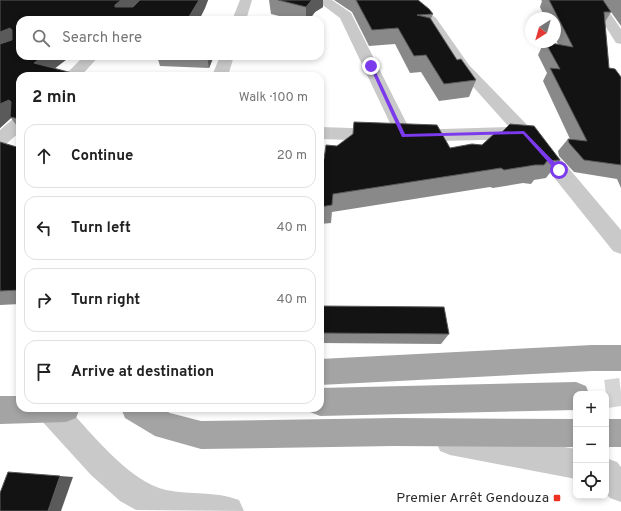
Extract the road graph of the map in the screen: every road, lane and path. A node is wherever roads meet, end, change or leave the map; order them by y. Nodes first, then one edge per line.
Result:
1 (246, 0) edge
2 (322, 0) edge
3 (404, 0) edge
4 (595, 0) edge
5 (241, 16) edge
6 (620, 36) edge
7 (88, 60) edge
8 (226, 60) edge
9 (76, 72) edge
10 (221, 72) edge
11 (16, 126) edge
12 (524, 133) junction
13 (324, 134) edge
14 (404, 136) junction
15 (0, 140) edge
16 (621, 245) edge
17 (621, 358) edge
18 (324, 372) edge
19 (573, 396) edge
20 (324, 402) edge
21 (16, 409) edge
22 (0, 410) edge
23 (61, 412) edge
24 (141, 412) edge
25 (394, 432) junction
26 (573, 433) edge
27 (609, 433) edge
28 (621, 433) edge
29 (573, 463) edge
30 (609, 476) edge
31 (621, 487) edge
32 (228, 511) edge

1 - 5 street
2 - 14 street
3 - 12 street
4 - 6 street
7 - 9 street
8 - 10 street
11 - 15 street
12 - 14 street
12 - 16 street
13 - 14 street
17 - 18 main road
19 - 20 main road
21 - 22 main road
23 - 32 street
24 - 25 main road
25 - 26 main road
25 - 29 street
27 - 28 main road
30 - 31 street

